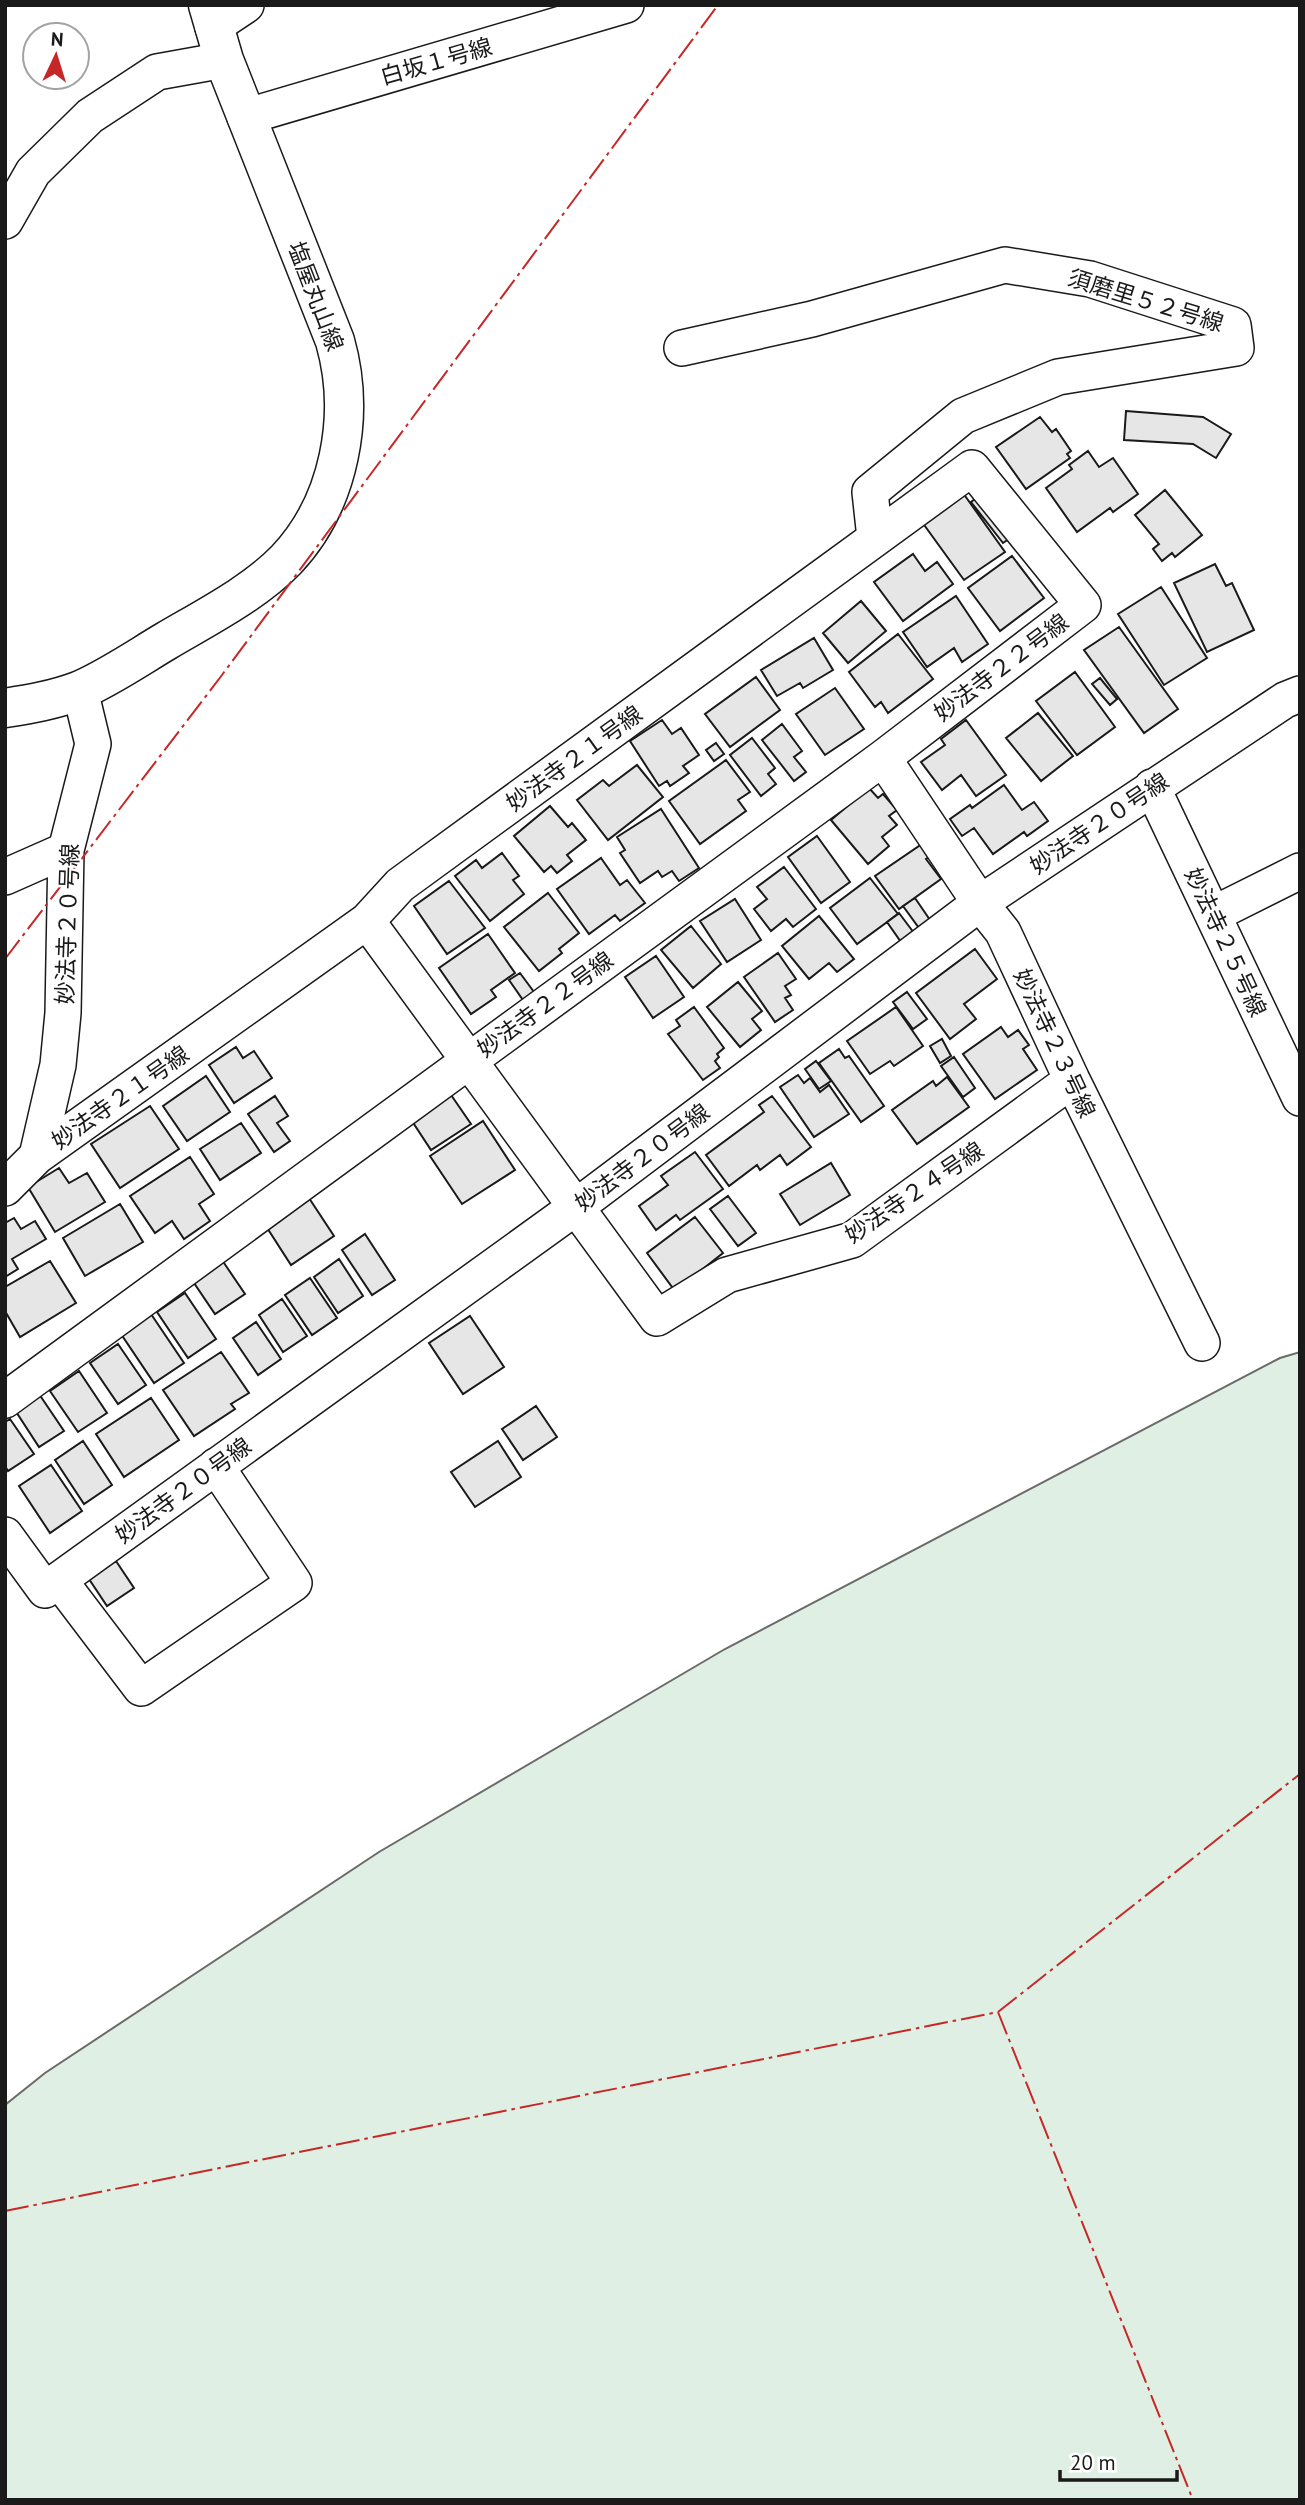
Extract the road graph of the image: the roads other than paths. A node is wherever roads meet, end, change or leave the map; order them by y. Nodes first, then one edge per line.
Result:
1 (246, 5) edge
2 (626, 5) edge
3 (215, 31) edge
4 (246, 117) junction
5 (5, 221) edge
6 (682, 348) dead end
7 (875, 538) junction
8 (1083, 605) joint
9 (80, 690) junction
10 (1300, 694) edge
11 (5, 708) edge
12 (883, 758) junction
13 (1152, 787) junction
14 (66, 850) junction
15 (1300, 871) edge
16 (5, 877) edge
17 (980, 903) junction
18 (1214, 914) junction
19 (367, 921) junction
20 (1289, 1049) edge
21 (469, 1060) junction
22 (1072, 1080) junction
23 (1300, 1098) edge
24 (37, 1156) junction
25 (5, 1188) edge
26 (576, 1206) junction
27 (1202, 1343) dead end
28 (5, 1400) edge
29 (216, 1466) junction
30 (5, 1535) edge
31 (59, 1580) junction

1 - 3 street
2 - 4 street, 白坂１号線
3 - 4 street, 塩屋丸山線
3 - 5 street
4 - 9 street, 塩屋丸山線
6 - 7 street, 須磨里５２号線
7 - 8 street, 妙法寺２１号線
7 - 19 street, 妙法寺２１号線
8 - 12 street, 妙法寺２２号線
9 - 11 street, 塩屋丸山線
9 - 14 street, 妙法寺２０号線
10 - 13 street, 妙法寺２０号線
12 - 17 street, 妙法寺２３号線
12 - 21 street, 妙法寺２２号線
13 - 17 street, 妙法寺２０号線
13 - 18 street, 妙法寺２５号線
14 - 16 street
14 - 24 street, 妙法寺２０号線
15 - 18 street
17 - 22 street, 妙法寺２３号線
17 - 26 street, 妙法寺２０号線
18 - 20 street, 妙法寺２５号線
19 - 21 street, 妙法寺２４号線
19 - 24 street, 妙法寺２１号線
20 - 23 street, 妙法寺２５号線
21 - 26 street, 妙法寺２４号線
21 - 28 street, 妙法寺２２号線
22 - 26 street, 妙法寺２４号線
22 - 27 street, 妙法寺２３号線
24 - 25 street
26 - 29 street, 妙法寺２０号線
29 - 31 street, 妙法寺２０号線
29 - 31 street
30 - 31 street

